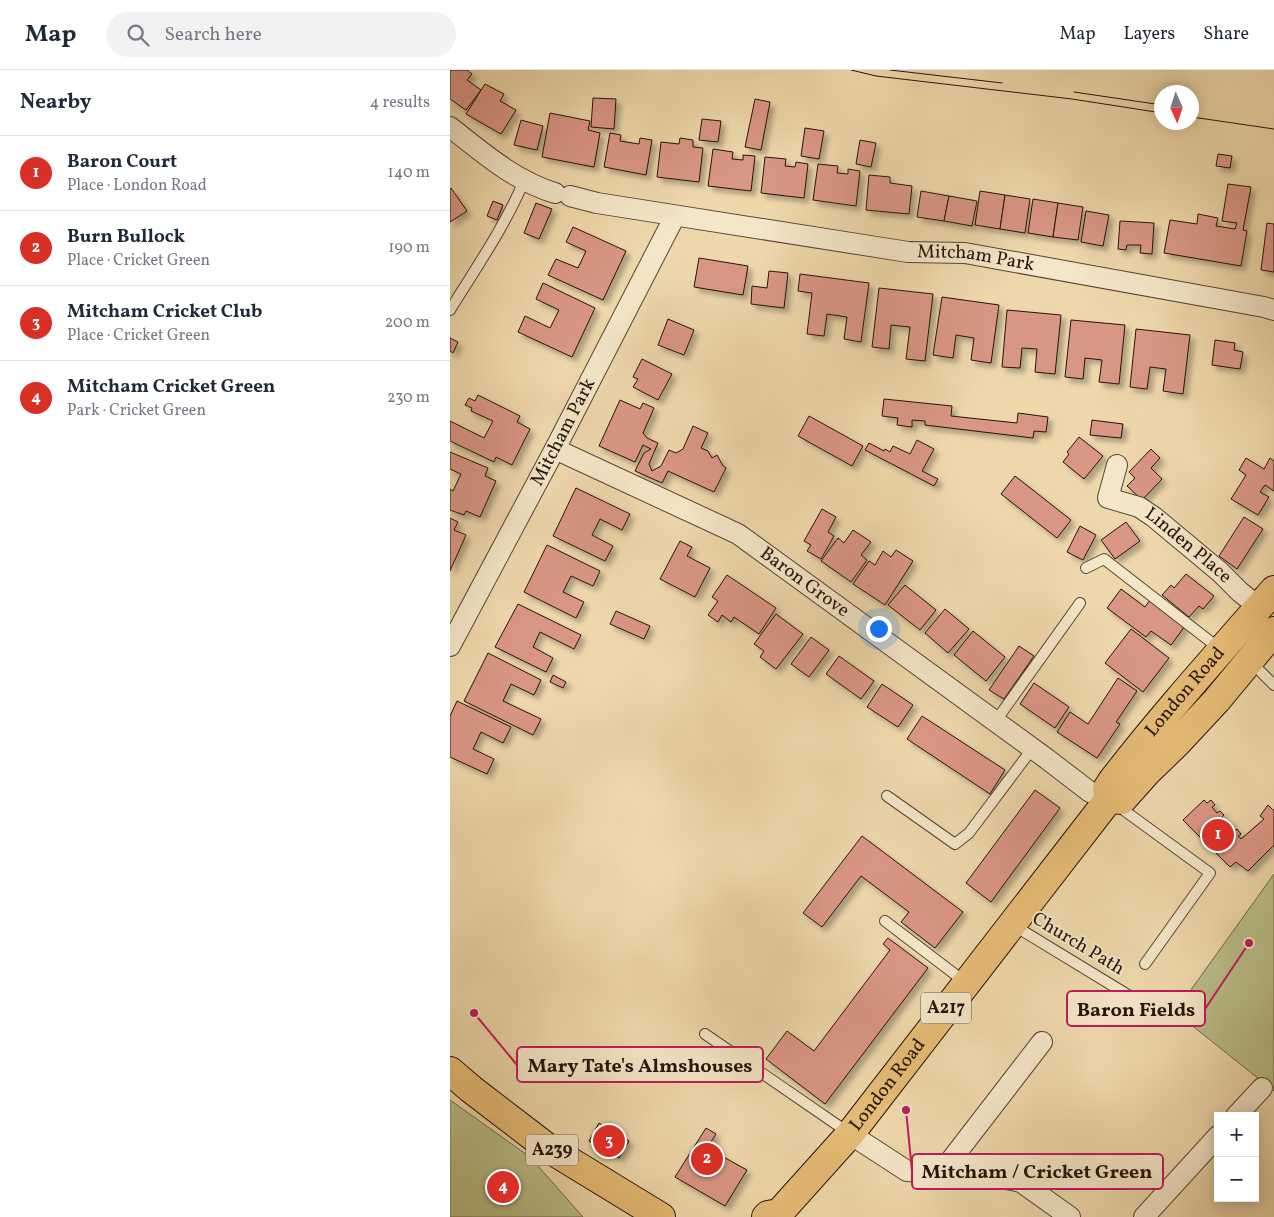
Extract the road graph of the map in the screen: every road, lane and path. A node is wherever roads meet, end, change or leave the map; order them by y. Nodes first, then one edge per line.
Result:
1 (455, 139) edge
2 (524, 181) junction
3 (675, 216) junction
4 (450, 310) edge
5 (1274, 310) edge
6 (555, 449) junction
7 (1117, 466) dead end
8 (1086, 568) dead end
9 (1267, 599) edge
10 (1080, 603) dead end
11 (1274, 631) edge
12 (450, 646) edge
13 (1220, 650) junction
14 (1248, 660) junction
15 (1274, 685) edge
16 (995, 722) junction
17 (1032, 749) junction
18 (887, 796) dead end
19 (1109, 799) junction
20 (885, 921) dead end
21 (1012, 925) junction
22 (1145, 964) dead end
23 (966, 983) junction
24 (1151, 1008) dead end
25 (705, 1034) dead end
26 (1042, 1042) dead end
27 (450, 1071) edge
28 (1262, 1088) dead end
29 (1240, 1112) edge
30 (850, 1134) junction
31 (1214, 1140) edge
32 (941, 1173) junction
33 (781, 1214) edge
34 (1064, 1215) edge
35 (662, 1217) edge
36 (1144, 1217) edge

1 - 2 street, Mitcham Park
2 - 3 street, Mitcham Park
2 - 4 lane
3 - 5 street, Mitcham Park
3 - 6 street, Mitcham Park
6 - 12 street, Mitcham Park
6 - 16 street, Baron Grove
7 - 9 street, Linden Place
8 - 13 lane
9 - 13 main road, London Road
10 - 16 lane
11 - 14 main road, London Road
13 - 19 main road, London Road
14 - 15 lane
14 - 19 main road, London Road
16 - 17 street, Baron Grove
17 - 18 lane
17 - 19 street, Baron Grove
19 - 21 main road, London Road / A217
19 - 22 lane
20 - 23 lane
21 - 23 main road, London Road / A217
21 - 24 lane, Church Path
23 - 30 main road, London Road / A217
25 - 30 lane
26 - 32 street
27 - 35 main road, A239
28 - 29 street
30 - 32 street
30 - 33 main road, London Road / A217
31 - 36 street
32 - 34 street

